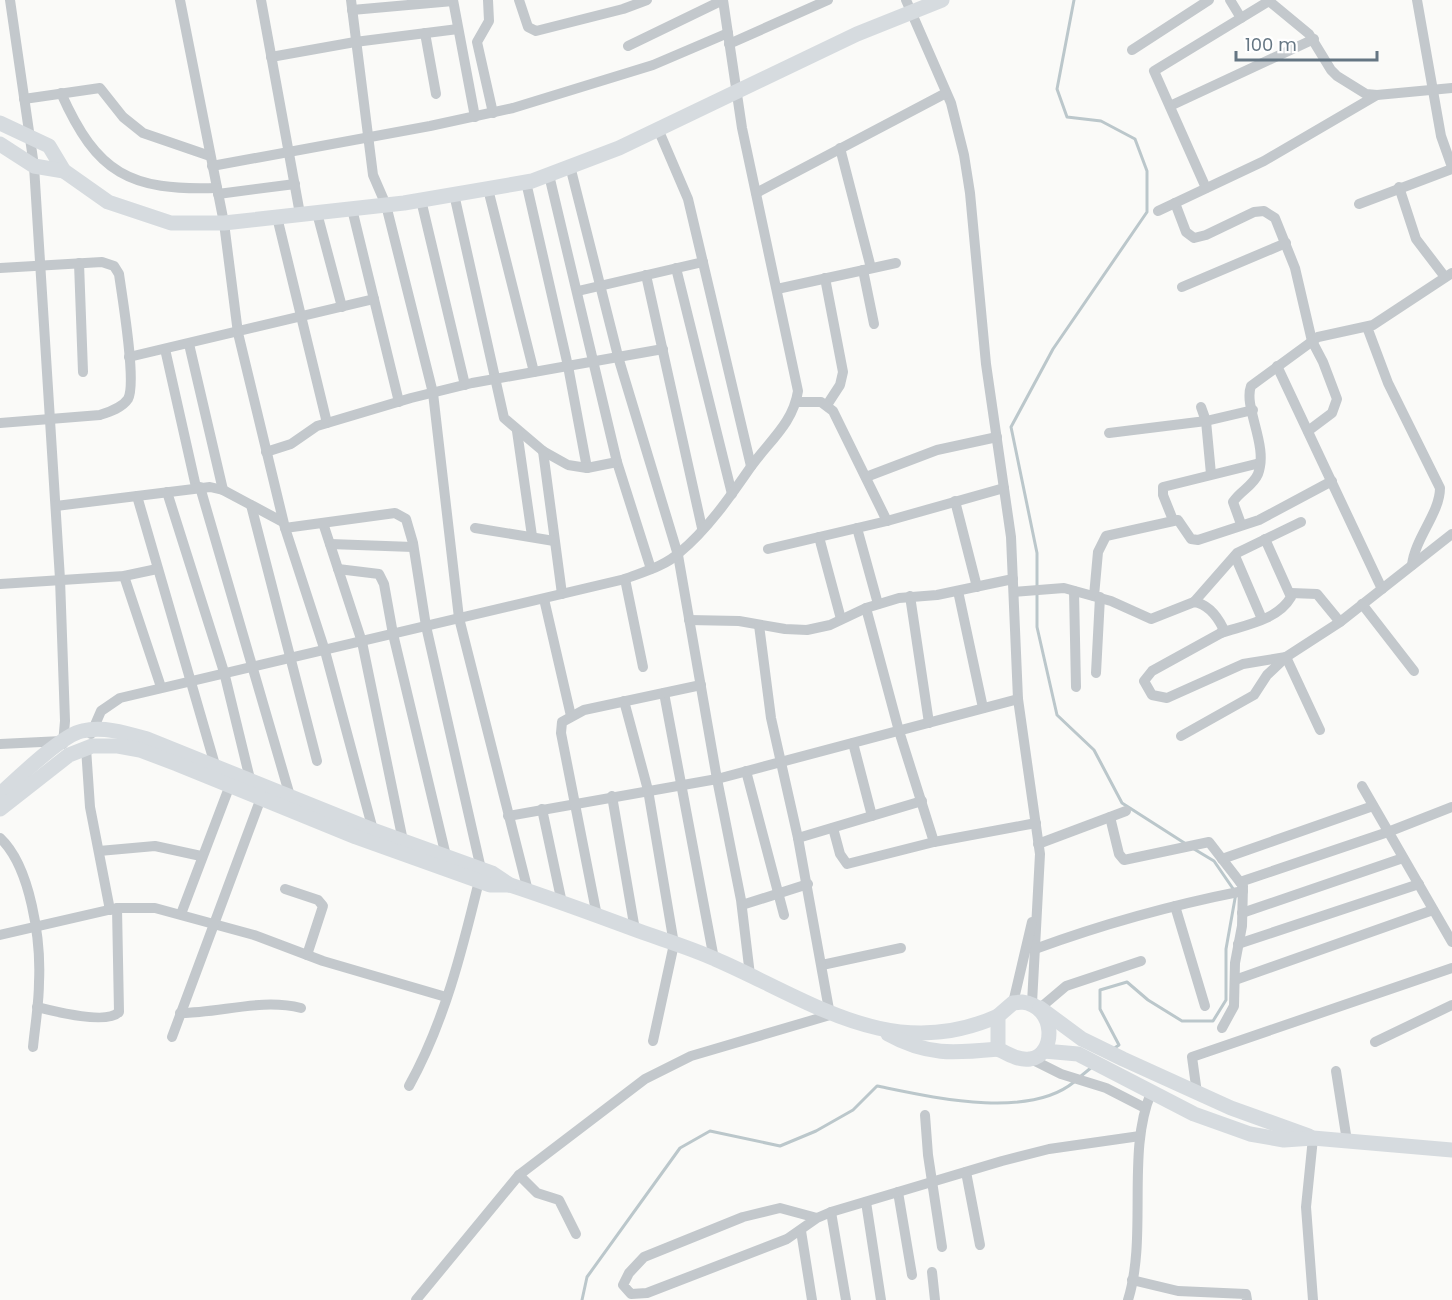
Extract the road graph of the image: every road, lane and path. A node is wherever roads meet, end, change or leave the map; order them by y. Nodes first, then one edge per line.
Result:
1 (10, 0) edge
2 (180, 0) edge
3 (261, 0) edge
4 (488, 0) edge
5 (519, 0) edge
6 (723, 0) edge
7 (828, 0) edge
8 (906, 0) edge
9 (1209, 0) edge
10 (1230, 0) edge
11 (1429, 0) edge
12 (453, 1) edge
13 (641, 1) edge
14 (939, 1) edge
15 (1417, 1) edge
16 (352, 5) edge
17 (1241, 18) junction
18 (458, 29) junction
19 (425, 33) junction
20 (728, 39) junction
21 (1314, 39) junction
22 (355, 42) junction
23 (628, 46) dead end
24 (1132, 50) dead end
25 (272, 57) junction
26 (1452, 88) edge
27 (1433, 90) junction
28 (737, 92) junction
29 (61, 93) junction
30 (946, 93) junction
31 (436, 94) dead end
32 (1377, 95) junction
33 (24, 99) junction
34 (1170, 106) junction
35 (493, 113) junction
36 (475, 117) junction
37 (0, 123) edge
38 (658, 129) junction
39 (29, 136) junction
40 (370, 136) junction
41 (0, 144) edge
42 (840, 148) junction
43 (290, 151) junction
44 (211, 161) junction
45 (34, 166) junction
46 (570, 166) junction
47 (1452, 168) edge
48 (64, 171) junction
49 (549, 175) junction
50 (526, 182) junction
51 (295, 184) junction
52 (1400, 187) junction
53 (1206, 188) junction
54 (488, 189) junction
55 (218, 191) junction
56 (756, 193) junction
57 (454, 194) junction
58 (422, 200) junction
59 (1175, 203) junction
60 (1359, 204) dead end
61 (386, 205) junction
62 (352, 209) junction
63 (1158, 210) dead end
64 (317, 213) junction
65 (300, 214) junction
66 (277, 217) junction
67 (224, 224) junction
68 (1286, 243) junction
69 (703, 262) junction
70 (79, 263) junction
71 (896, 263) dead end
72 (40, 266) junction
73 (0, 268) edge
74 (676, 268) junction
75 (867, 269) junction
76 (646, 275) junction
77 (1449, 275) edge
78 (825, 278) junction
79 (1182, 287) dead end
80 (601, 288) junction
81 (777, 289) junction
82 (578, 291) junction
83 (374, 299) junction
84 (342, 307) junction
85 (302, 317) junction
86 (874, 324) dead end
87 (1367, 327) junction
88 (238, 333) junction
89 (1312, 341) junction
90 (189, 344) junction
91 (165, 349) junction
92 (663, 349) junction
93 (129, 357) junction
94 (618, 357) junction
95 (595, 361) junction
96 (568, 366) junction
97 (1277, 366) junction
98 (83, 372) dead end
99 (534, 372) junction
100 (494, 380) junction
101 (465, 385) junction
102 (433, 393) junction
103 (399, 402) junction
104 (796, 402) junction
105 (827, 405) junction
106 (1202, 407) dead end
107 (1253, 410) junction
108 (49, 421) junction
109 (1206, 421) junction
110 (0, 423) edge
111 (327, 423) junction
112 (518, 431) junction
113 (1308, 431) junction
114 (1109, 433) dead end
115 (997, 437) junction
116 (543, 451) junction
117 (266, 452) junction
118 (617, 462) junction
119 (1260, 463) junction
120 (751, 466) junction
121 (587, 468) junction
122 (1211, 474) junction
123 (866, 477) junction
124 (1332, 481) junction
125 (198, 487) junction
126 (1004, 488) junction
127 (223, 490) junction
128 (167, 492) junction
129 (732, 494) junction
130 (137, 496) junction
131 (955, 501) junction
132 (251, 505) junction
133 (56, 506) junction
134 (1173, 520) junction
135 (887, 521) junction
136 (1301, 522) dead end
137 (323, 523) junction
138 (1241, 524) junction
139 (284, 525) junction
140 (475, 528) dead end
141 (702, 528) junction
142 (857, 528) junction
143 (1452, 534) edge
144 (532, 536) junction
145 (819, 537) junction
146 (1265, 539) junction
147 (554, 541) junction
148 (330, 544) junction
149 (413, 546) junction
150 (768, 549) dead end
151 (678, 555) junction
152 (1235, 556) junction
153 (1412, 566) junction
154 (157, 569) junction
155 (338, 569) junction
156 (651, 569) junction
157 (124, 576) junction
158 (60, 579) junction
159 (625, 579) junction
160 (1013, 579) junction
161 (0, 584) edge
162 (976, 587) junction
163 (1382, 589) junction
164 (1069, 590) junction
165 (958, 591) junction
166 (1014, 592) junction
167 (1291, 592) junction
168 (562, 594) junction
169 (910, 596) junction
170 (1097, 597) junction
171 (544, 598) junction
172 (1194, 602) junction
173 (878, 604) junction
174 (1362, 604) junction
175 (866, 608) junction
176 (459, 618) junction
177 (841, 619) junction
178 (1262, 619) junction
179 (689, 620) junction
180 (1340, 622) junction
181 (759, 625) junction
182 (426, 626) junction
183 (1221, 633) junction
184 (393, 634) junction
185 (362, 642) junction
186 (325, 651) junction
187 (1286, 657) junction
188 (290, 658) junction
189 (252, 666) junction
190 (643, 667) dead end
191 (1414, 671) dead end
192 (224, 672) junction
193 (1096, 673) dead end
194 (191, 680) junction
195 (701, 685) junction
196 (162, 687) junction
197 (1076, 687) dead end
198 (664, 693) junction
199 (1018, 699) junction
200 (624, 701) junction
201 (983, 708) junction
202 (571, 716) junction
203 (930, 723) junction
204 (91, 729) junction
205 (1320, 730) dead end
206 (899, 731) junction
207 (1180, 736) dead end
208 (853, 743) junction
209 (0, 744) edge
210 (89, 747) junction
211 (65, 748) junction
212 (317, 761) dead end
213 (782, 762) junction
214 (215, 765) junction
215 (746, 771) junction
216 (250, 779) junction
217 (717, 779) junction
218 (230, 785) junction
219 (681, 785) junction
220 (1362, 786) dead end
221 (648, 790) junction
222 (0, 794) edge
223 (290, 796) junction
224 (612, 796) junction
225 (261, 798) junction
226 (922, 801) junction
227 (575, 803) junction
228 (1373, 806) junction
229 (1452, 807) edge
230 (0, 809) edge
231 (542, 809) junction
232 (1126, 811) dead end
233 (508, 816) junction
234 (872, 816) junction
235 (1110, 817) junction
236 (1036, 823) junction
237 (833, 828) junction
238 (373, 830) junction
239 (1388, 832) junction
240 (0, 838) edge
241 (798, 838) junction
242 (403, 841) junction
243 (934, 842) junction
244 (1038, 844) junction
245 (99, 851) junction
246 (201, 856) junction
247 (446, 856) junction
248 (1403, 858) junction
249 (1222, 859) junction
250 (480, 875) junction
251 (808, 884) junction
252 (1419, 884) junction
253 (1241, 886) junction
254 (285, 889) dead end
255 (528, 891) junction
256 (778, 893) junction
257 (1038, 894) junction
258 (562, 903) junction
259 (742, 904) junction
260 (1175, 906) junction
261 (114, 909) junction
262 (1433, 910) junction
263 (1242, 913) junction
264 (181, 914) junction
265 (784, 915) dead end
266 (597, 916) junction
267 (213, 923) junction
268 (35, 926) junction
269 (635, 930) junction
270 (0, 935) edge
271 (1452, 942) edge
272 (674, 944) junction
273 (1239, 944) junction
274 (901, 948) dead end
275 (1035, 949) junction
276 (307, 955) junction
277 (714, 959) junction
278 (1141, 961) dead end
279 (822, 965) junction
280 (1452, 968) edge
281 (750, 975) junction
282 (1235, 980) junction
283 (446, 997) junction
284 (1013, 1003) junction
285 (1452, 1005) edge
286 (1036, 1006) junction
287 (1205, 1006) dead end
288 (36, 1007) junction
289 (301, 1008) dead end
290 (180, 1013) junction
291 (830, 1015) junction
292 (998, 1016) junction
293 (1222, 1028) dead end
294 (880, 1029) junction
295 (172, 1037) dead end
296 (653, 1041) dead end
297 (1376, 1042) dead end
298 (1080, 1046) junction
299 (33, 1047) dead end
300 (998, 1049) junction
301 (1037, 1055) junction
302 (1336, 1071) dead end
303 (409, 1086) dead end
304 (1151, 1093) junction
305 (1197, 1093) junction
306 (1145, 1108) junction
307 (925, 1114) dead end
308 (1140, 1136) junction
309 (1313, 1138) junction
310 (1347, 1141) junction
311 (1452, 1150) edge
312 (966, 1172) junction
313 (519, 1175) junction
314 (933, 1182) junction
315 (898, 1192) junction
316 (866, 1202) junction
317 (831, 1212) junction
318 (817, 1218) junction
319 (801, 1231) junction
320 (576, 1234) dead end
321 (980, 1245) dead end
322 (942, 1247) dead end
323 (932, 1272) dead end
324 (912, 1275) dead end
325 (1132, 1280) junction
326 (416, 1300) edge
327 (812, 1300) edge
328 (846, 1300) edge
329 (881, 1300) edge
330 (935, 1300) edge
331 (1128, 1300) edge
332 (1247, 1300) edge
333 (1313, 1300) edge

1 - 33 street
2 - 44 street
3 - 25 street
4 - 35 street
5 - 13 street
6 - 20 street
6 - 23 street
7 - 20 street
8 - 30 street
9 - 24 street
10 - 17 street
11 - 15 street
12 - 16 street
12 - 18 street
14 - 28 street
15 - 27 street
16 - 22 street
17 - 21 street
17 - 34 street
18 - 19 street
18 - 36 street
19 - 22 street
19 - 31 street
20 - 28 street
20 - 35 street
21 - 32 street
21 - 34 street
22 - 25 street
22 - 40 street
25 - 43 street
26 - 27 street
27 - 32 street
27 - 47 street
28 - 38 street
28 - 56 street
29 - 33 street
29 - 44 street
29 - 55 street
30 - 42 street
30 - 115 street
32 - 53 street
33 - 39 street
34 - 53 street
35 - 36 street
36 - 40 street
37 - 39 street
38 - 46 street
38 - 69 street
39 - 45 street
39 - 48 street
40 - 43 street
40 - 61 street
41 - 45 street
42 - 56 street
42 - 75 street
43 - 44 street
43 - 51 street
44 - 55 street
45 - 48 street
45 - 72 street
46 - 49 street
46 - 80 street
47 - 52 street
48 - 67 street
49 - 50 street
49 - 82 street
50 - 54 street
50 - 96 street
51 - 55 street
51 - 65 street
52 - 60 street
52 - 77 street
53 - 59 street
54 - 57 street
54 - 99 street
55 - 67 street
56 - 81 street
57 - 58 street
57 - 100 street
58 - 61 street
58 - 101 street
59 - 63 street
59 - 68 street
61 - 62 street
61 - 102 street
62 - 64 street
62 - 83 street
64 - 65 street
64 - 84 street
65 - 66 street
66 - 67 street
66 - 85 street
67 - 88 street
68 - 79 street
68 - 89 street
69 - 74 street
69 - 120 street
70 - 72 street
70 - 93 street
70 - 98 street
71 - 75 street
72 - 73 street
72 - 108 street
74 - 76 street
74 - 129 street
75 - 78 street
75 - 86 street
76 - 80 street
76 - 92 street
77 - 87 street
78 - 81 street
78 - 105 street
80 - 82 street
80 - 94 street
81 - 104 street
82 - 95 street
83 - 84 street
83 - 103 street
84 - 85 street
85 - 88 street
85 - 111 street
87 - 89 street
87 - 153 street
88 - 90 street
88 - 117 street
89 - 97 street
89 - 113 street
90 - 91 street
90 - 127 street
91 - 93 street
91 - 125 street
92 - 94 street
92 - 141 street
93 - 108 street
94 - 95 street
94 - 151 street
95 - 96 street
95 - 118 street
96 - 99 street
96 - 121 street
97 - 107 street
97 - 113 street
99 - 100 street
100 - 101 street
100 - 112 street
101 - 102 street
102 - 103 street
102 - 176 street
103 - 111 street
104 - 105 street
104 - 120 street
105 - 123 street
106 - 109 street
107 - 109 street
107 - 119 street
108 - 110 street
108 - 133 street
109 - 114 street
109 - 122 street
111 - 117 street
112 - 116 street
112 - 144 street
113 - 124 street
115 - 123 street
115 - 126 street
116 - 121 street
116 - 147 street
117 - 139 street
118 - 121 street
118 - 156 street
119 - 122 street
119 - 138 street
120 - 129 street
122 - 134 street
123 - 135 street
124 - 138 street
124 - 163 street
125 - 127 street
125 - 128 street
125 - 189 street
126 - 131 street
126 - 160 street
127 - 132 street
128 - 130 street
128 - 192 street
129 - 141 street
130 - 133 street
130 - 154 street
131 - 135 street
131 - 162 street
132 - 139 street
132 - 188 street
133 - 158 street
134 - 138 street
134 - 170 street
135 - 142 street
136 - 146 street
137 - 139 street
137 - 148 street
137 - 149 street
139 - 186 street
140 - 144 street
141 - 151 street
142 - 145 street
142 - 173 street
143 - 153 street
144 - 147 street
145 - 150 street
145 - 177 street
146 - 152 street
146 - 167 street
147 - 168 street
148 - 149 street
148 - 155 street
149 - 182 street
151 - 156 street
151 - 179 street
152 - 172 street
152 - 178 street
153 - 163 street
154 - 157 street
154 - 194 street
155 - 184 street
155 - 185 street
156 - 159 street
157 - 158 street
157 - 196 street
158 - 161 street
158 - 211 street
159 - 168 street
159 - 190 street
160 - 162 street
160 - 166 street
162 - 165 street
163 - 174 street
164 - 166 street
164 - 170 street
164 - 197 street
165 - 169 street
165 - 201 street
166 - 199 street
167 - 178 street
167 - 180 street
168 - 171 street
169 - 173 street
169 - 203 street
170 - 172 street
170 - 193 street
171 - 176 street
171 - 202 street
172 - 183 street
173 - 175 street
174 - 180 street
174 - 191 street
175 - 177 street
175 - 206 street
176 - 182 street
176 - 233 street
177 - 181 street
178 - 183 street
179 - 181 street
179 - 195 street
180 - 187 street
181 - 213 street
182 - 184 street
182 - 250 street
183 - 187 street
184 - 185 street
184 - 247 street
185 - 186 street
185 - 242 street
186 - 188 street
186 - 238 street
187 - 205 street
187 - 207 street
188 - 189 street
188 - 212 street
189 - 192 street
189 - 223 street
192 - 194 street
192 - 216 street
194 - 196 street
194 - 214 street
195 - 198 street
195 - 217 street
196 - 204 street
198 - 200 street
198 - 219 street
199 - 201 street
199 - 236 street
200 - 202 street
200 - 221 street
201 - 203 street
202 - 227 street
203 - 206 street
204 - 210 street
204 - 211 street
204 - 214 street
206 - 208 street
206 - 226 street
208 - 213 street
208 - 234 street
209 - 211 street
210 - 211 street
210 - 218 street
210 - 245 street
211 - 222 street
211 - 230 street
213 - 215 street
213 - 241 street
214 - 216 street
215 - 217 street
215 - 256 street
216 - 223 street
217 - 219 street
217 - 259 street
218 - 225 street
218 - 246 street
219 - 221 street
219 - 277 street
220 - 228 street
221 - 224 street
221 - 272 street
223 - 238 street
224 - 227 street
224 - 269 street
225 - 250 street
225 - 267 street
226 - 234 street
226 - 243 street
227 - 231 street
227 - 266 street
228 - 239 street
228 - 249 street
229 - 239 street
231 - 233 street
231 - 258 street
232 - 235 street
233 - 255 street
234 - 237 street
235 - 244 street
235 - 249 street
236 - 243 street
236 - 244 street
237 - 241 street
237 - 243 street
238 - 242 street
239 - 248 street
239 - 253 street
240 - 268 street
241 - 251 street
242 - 247 street
244 - 257 street
245 - 246 street
245 - 261 street
246 - 264 street
247 - 250 street
248 - 252 street
248 - 263 street
249 - 253 street
250 - 255 street
250 - 283 street
251 - 256 street
251 - 279 street
252 - 262 street
252 - 273 street
253 - 260 street
253 - 263 street
254 - 276 street
255 - 258 street
256 - 259 street
256 - 265 street
257 - 275 street
257 - 284 street
258 - 266 street
259 - 281 street
260 - 275 street
260 - 287 street
261 - 264 street
261 - 268 street
261 - 288 street
262 - 271 street
262 - 282 street
263 - 273 street
264 - 267 street
266 - 269 street
267 - 276 street
267 - 290 street
268 - 270 street
268 - 288 street
269 - 272 street
272 - 277 street
272 - 296 street
273 - 282 street
274 - 279 street
275 - 286 street
276 - 283 street
277 - 281 street
278 - 286 street
279 - 291 street
280 - 305 street
281 - 291 street
282 - 293 street
283 - 303 street
284 - 286 street
284 - 292 street
285 - 297 street
286 - 298 street
286 - 301 street
288 - 299 street
289 - 290 street
290 - 295 street
291 - 294 street
291 - 313 street
292 - 294 street
292 - 300 street
294 - 300 street
298 - 301 street
298 - 304 street
298 - 305 street
300 - 301 street
301 - 306 street
302 - 310 street
304 - 306 street
304 - 309 street
305 - 309 street
306 - 308 street
307 - 314 street
308 - 312 street
308 - 325 street
309 - 310 street
309 - 333 street
310 - 311 street
312 - 314 street
312 - 321 street
313 - 320 street
313 - 326 street
314 - 315 street
314 - 322 street
315 - 316 street
315 - 324 street
316 - 317 street
316 - 329 street
317 - 318 street
317 - 328 street
318 - 319 street
318 - 319 street
319 - 327 street
323 - 330 street
325 - 331 street
325 - 332 street

